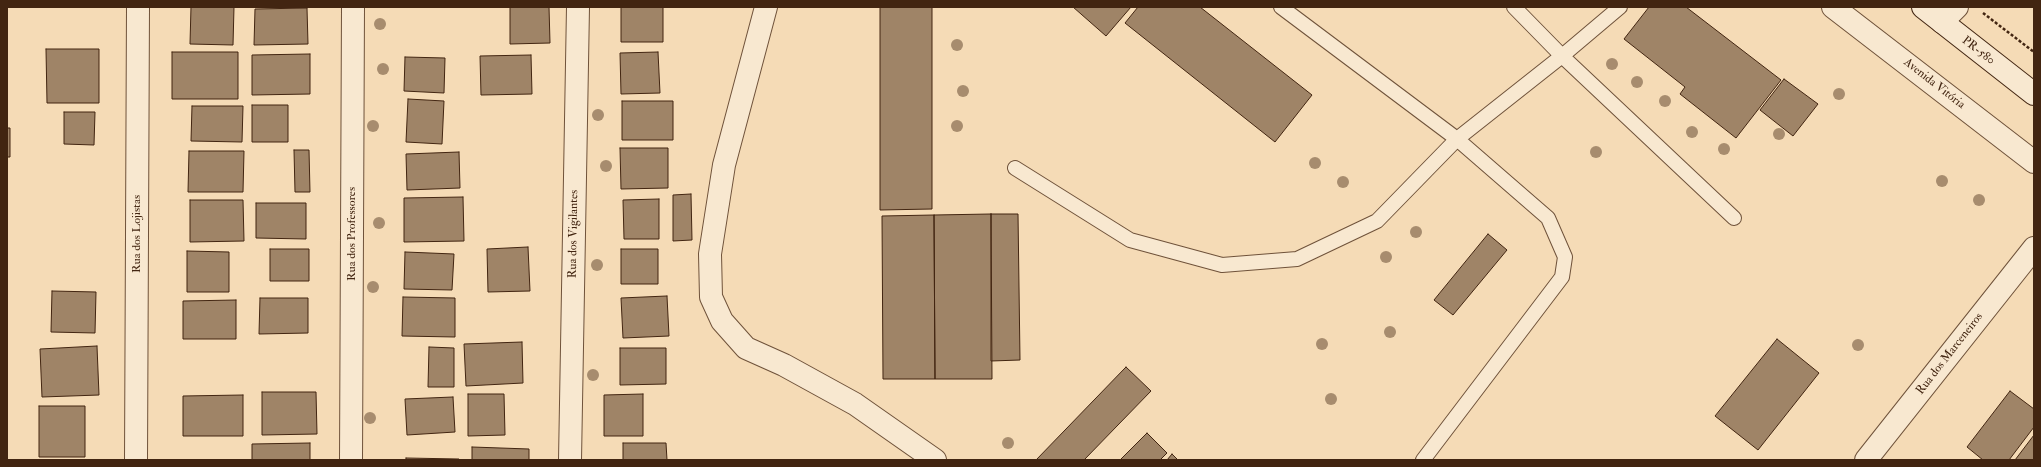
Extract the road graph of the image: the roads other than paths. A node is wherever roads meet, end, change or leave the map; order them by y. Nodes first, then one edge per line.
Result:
1 (138, 7) edge
2 (353, 7) edge
3 (578, 7) edge
4 (766, 7) edge
5 (1281, 7) edge
6 (1514, 7) edge
7 (1620, 7) edge
8 (1833, 7) edge
9 (1923, 7) edge
10 (1949, 14) edge
11 (1562, 56) junction
12 (2034, 94) edge
13 (1457, 139) junction
14 (2034, 162) edge
15 (1015, 168) dead end
16 (1734, 218) dead end
17 (2034, 248) edge
18 (136, 460) edge
19 (351, 460) edge
20 (570, 460) edge
21 (936, 460) edge
22 (1423, 460) edge
23 (1866, 460) edge

1 - 18 street, Rua dos Lojistas
2 - 19 street, Rua dos Professores
3 - 20 street, Rua dos Vigilantes
4 - 21 street
5 - 13 lane
6 - 11 lane
7 - 11 lane
8 - 14 street, Avenida Vitória
9 - 10 street, PR-580 / PR-580
10 - 12 street, PR-580 / PR-580
11 - 13 lane
11 - 16 lane
13 - 15 lane
13 - 22 lane
17 - 23 street, Rua dos Marceneiros

